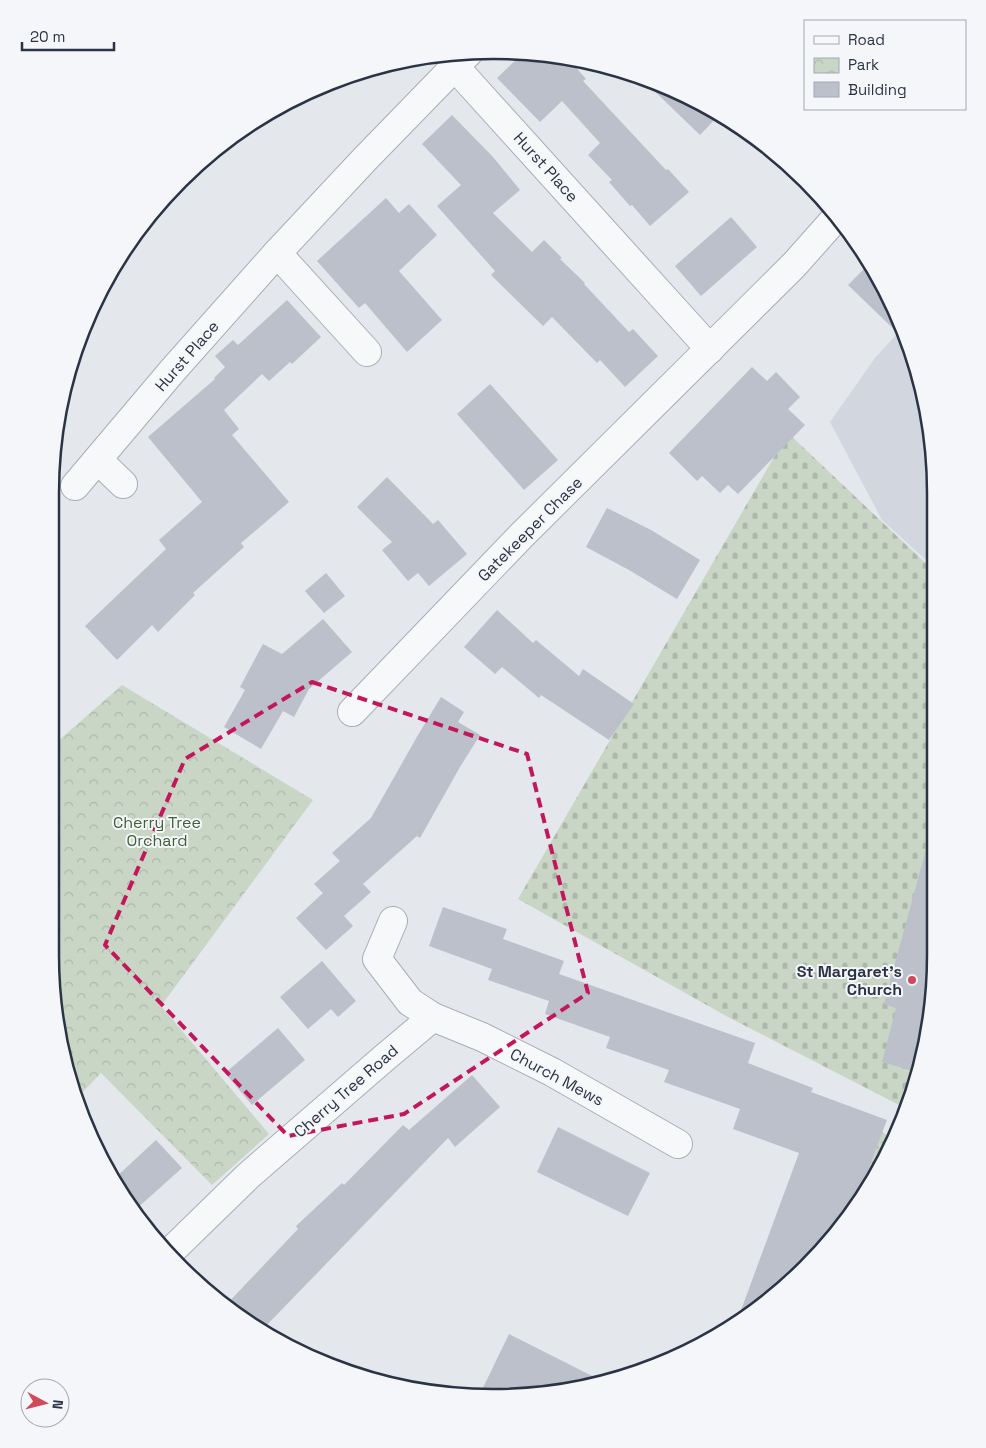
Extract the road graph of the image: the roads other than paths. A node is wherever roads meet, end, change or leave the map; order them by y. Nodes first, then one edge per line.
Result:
1 (462, 60) edge
2 (832, 222) edge
3 (277, 254) junction
4 (710, 349) junction
5 (367, 352) dead end
6 (98, 460) junction
7 (123, 484) dead end
8 (75, 486) dead end
9 (352, 712) dead end
10 (393, 921) dead end
11 (433, 1017) junction
12 (678, 1144) dead end
13 (174, 1248) edge

1 - 3 street, Hurst Place
1 - 4 street, Hurst Place
2 - 4 street, Gatekeeper Chase
3 - 5 street
3 - 6 street, Hurst Place
4 - 9 street, Gatekeeper Chase
6 - 7 street
6 - 8 street, Hurst Place
10 - 11 street
11 - 12 street, Church Mews
11 - 13 street, Cherry Tree Road

